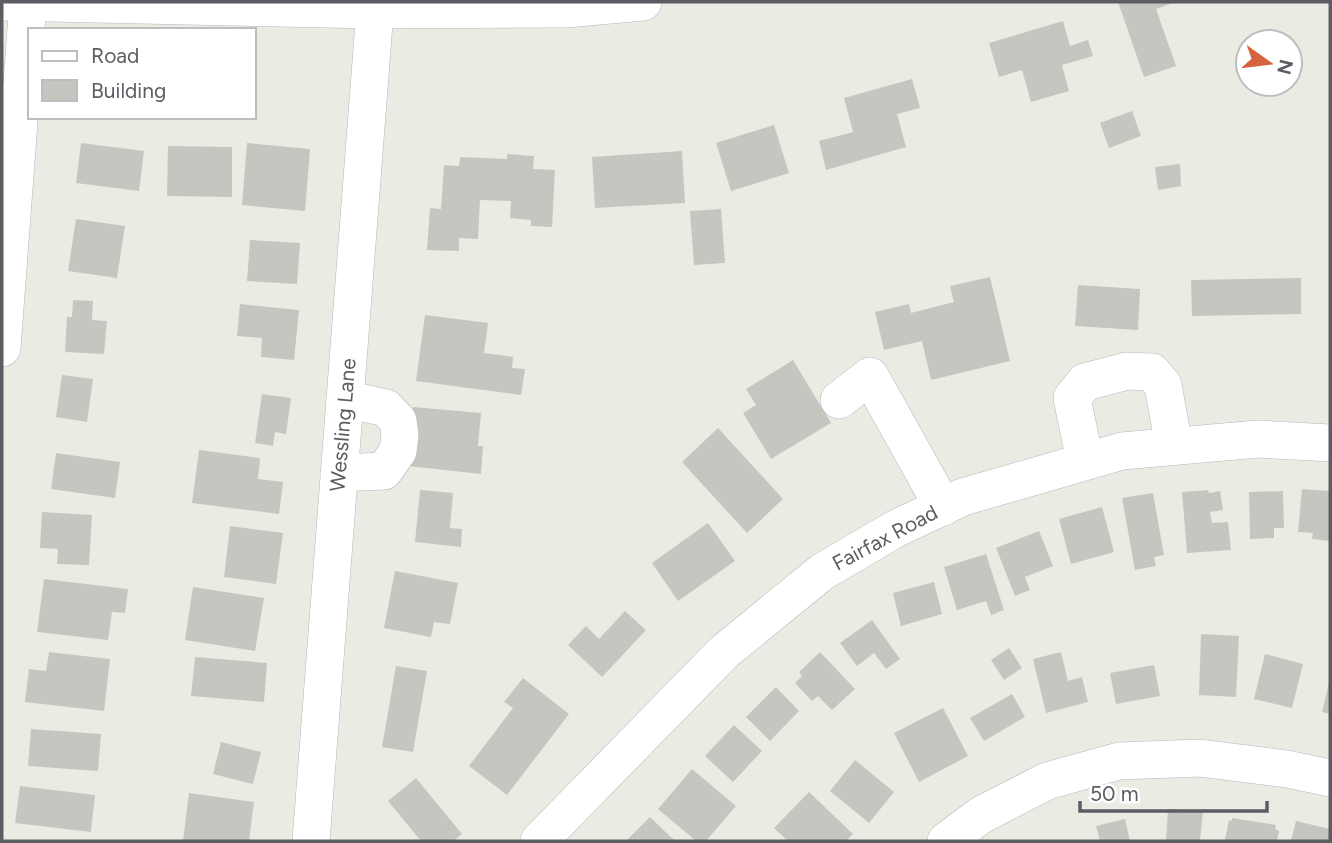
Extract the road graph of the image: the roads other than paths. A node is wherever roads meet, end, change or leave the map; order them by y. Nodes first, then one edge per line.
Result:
1 (2, 2) edge
2 (28, 2) edge
3 (643, 2) edge
4 (375, 10) junction
5 (2, 348) edge
6 (345, 399) junction
7 (839, 400) dead end
8 (1330, 443) edge
9 (1174, 446) junction
10 (1085, 461) junction
11 (339, 473) junction
12 (943, 507) junction
13 (1330, 778) edge
14 (311, 841) edge
15 (539, 841) edge
16 (946, 841) edge

1 - 2 street
2 - 4 street
2 - 5 street
3 - 4 street
4 - 6 street, Wessling Lane
6 - 11 street, Wessling Lane
6 - 11 street
7 - 12 street
8 - 9 street, Fairfax Road
9 - 10 street, Fairfax Road
9 - 10 street
10 - 12 street, Fairfax Road
11 - 14 street, Wessling Lane
12 - 15 street, Fairfax Road
13 - 16 street

